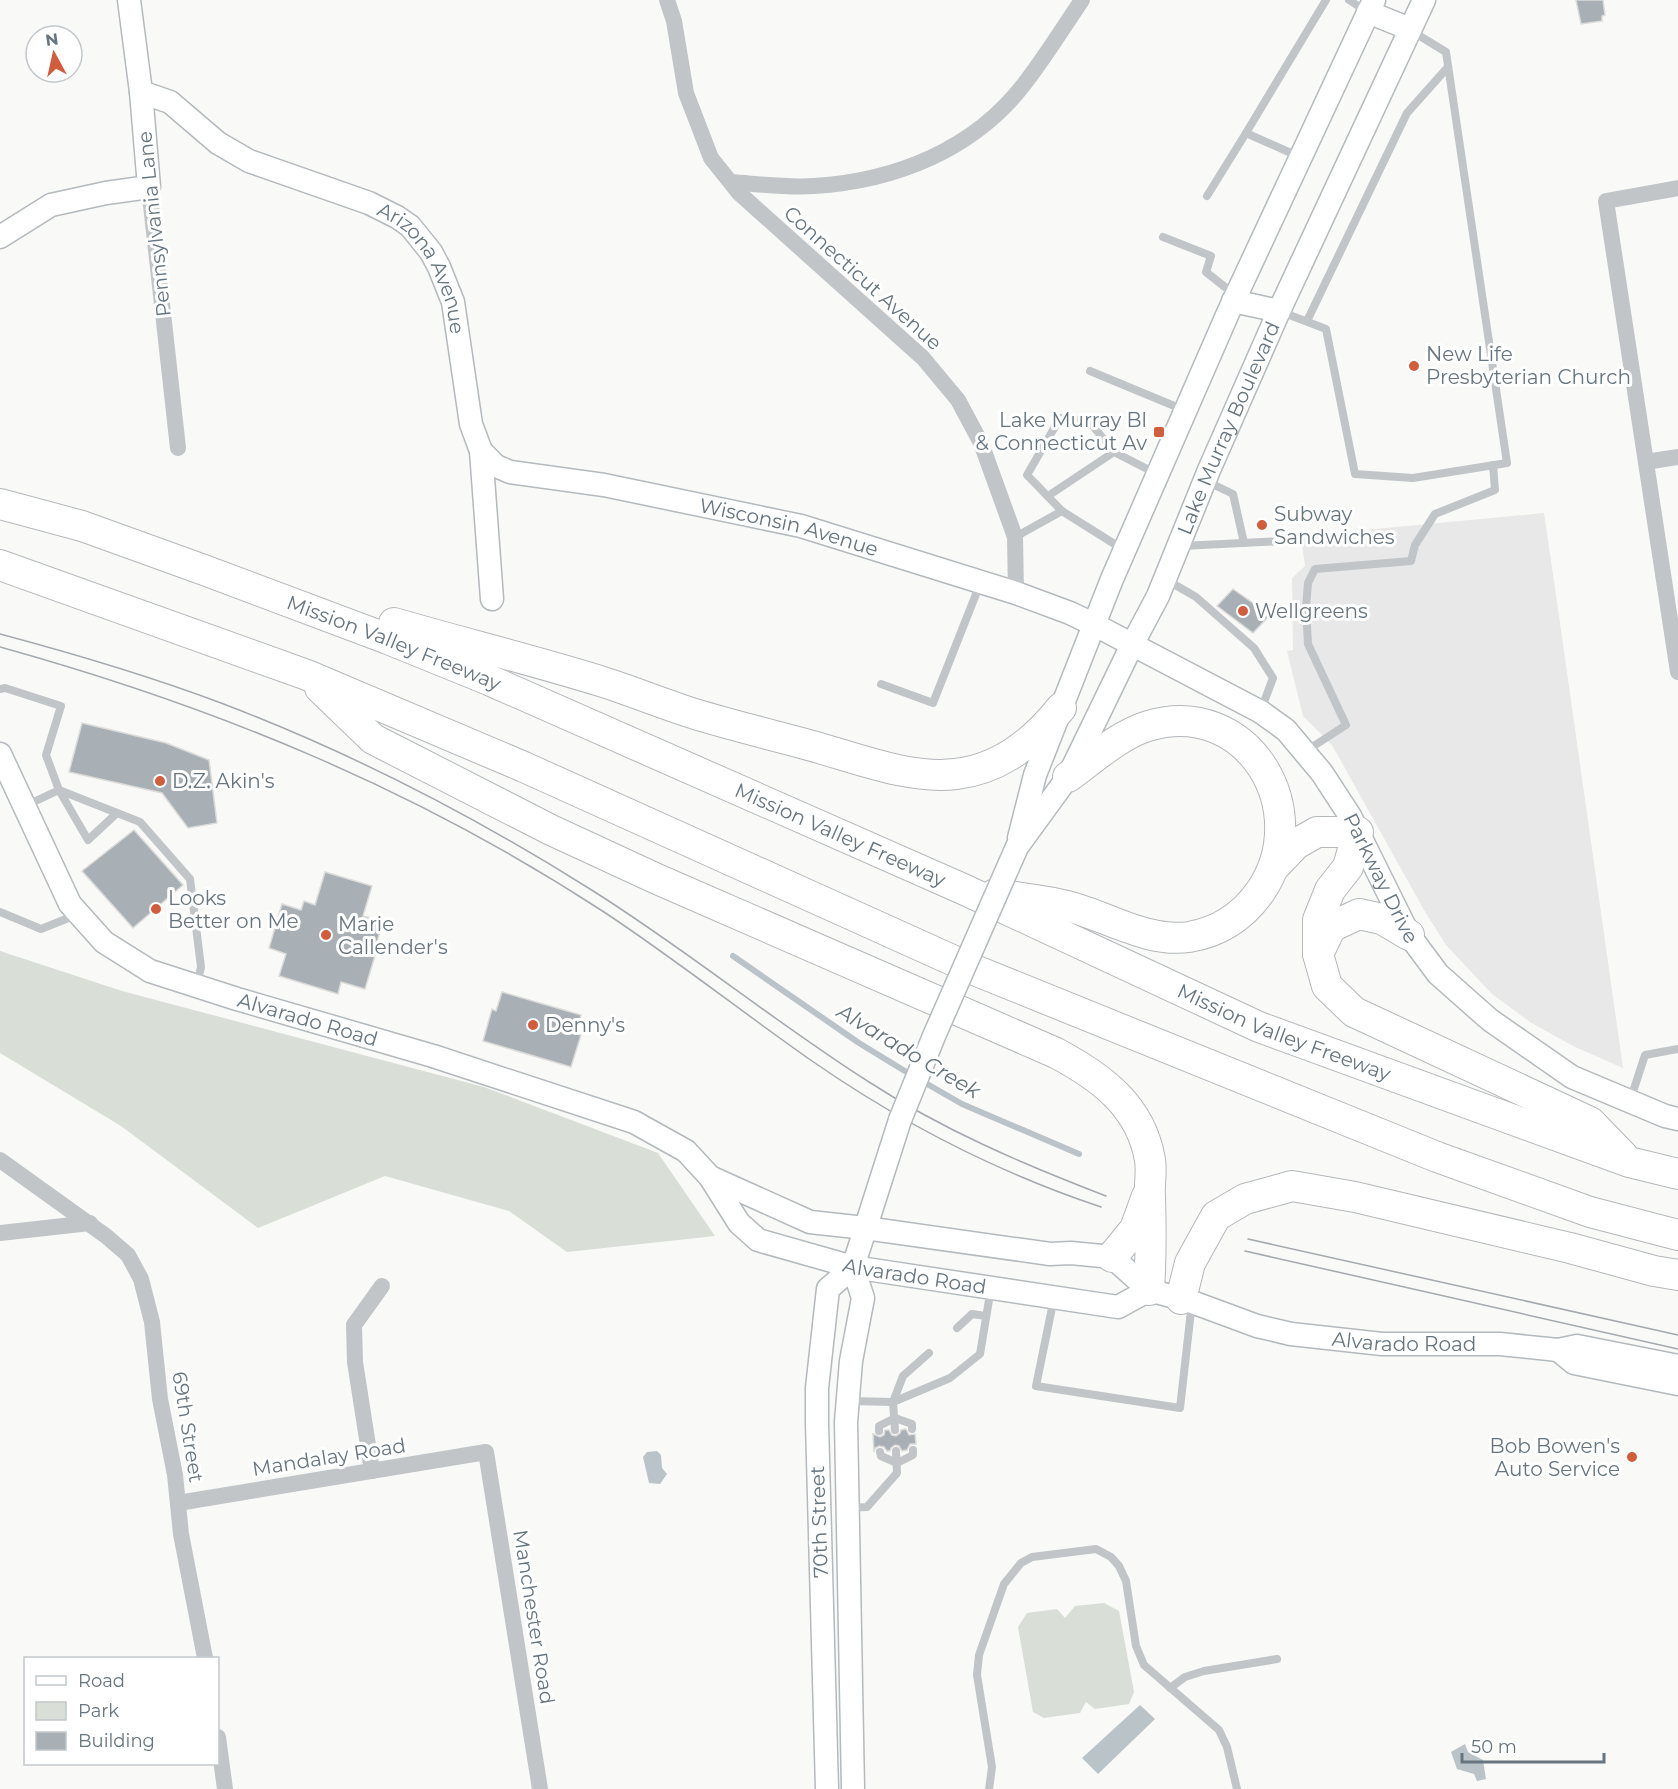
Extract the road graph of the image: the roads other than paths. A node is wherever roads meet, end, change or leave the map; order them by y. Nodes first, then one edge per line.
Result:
1 (129, 0) edge
2 (667, 0) edge
3 (1082, 0) edge
4 (1326, 0) edge
5 (1424, 0) edge
6 (1364, 4) edge
7 (1410, 29) junction
8 (1448, 67) junction
9 (141, 92) junction
10 (1246, 133) junction
11 (1300, 157) junction
12 (731, 182) junction
13 (149, 187) junction
14 (1678, 188) edge
15 (1207, 196) dead end
16 (0, 237) edge
17 (1163, 237) dead end
18 (1234, 298) junction
19 (1279, 311) junction
20 (1307, 321) junction
21 (1090, 371) dead end
22 (1185, 411) junction
23 (178, 448) dead end
24 (481, 452) junction
25 (1114, 452) junction
26 (1678, 457) edge
27 (1646, 462) junction
28 (1493, 465) junction
29 (1157, 474) junction
30 (1204, 480) junction
31 (1048, 496) junction
32 (0, 504) edge
33 (1062, 511) junction
34 (1016, 537) junction
35 (1284, 541) dead end
36 (1244, 543) junction
37 (1178, 546) junction
38 (1125, 550) junction
39 (0, 565) edge
40 (204, 570) junction
41 (1165, 579) junction
42 (981, 583) junction
43 (1016, 593) junction
44 (492, 599) dead end
45 (1095, 625) junction
46 (1132, 645) junction
47 (1678, 672) edge
48 (307, 675) junction
49 (880, 684) dead end
50 (0, 689) edge
51 (1061, 708) junction
52 (1260, 712) junction
53 (1306, 752) junction
54 (0, 754) edge
55 (1068, 777) junction
56 (58, 790) junction
57 (24, 806) junction
58 (117, 813) junction
59 (1358, 832) junction
60 (1017, 847) junction
61 (1275, 866) junction
62 (963, 889) junction
63 (0, 912) edge
64 (79, 913) junction
65 (1409, 935) junction
66 (1318, 954) junction
67 (196, 986) junction
68 (1678, 1048) edge
69 (1630, 1101) junction
70 (1678, 1119) edge
71 (0, 1160) edge
72 (1629, 1162) junction
73 (1678, 1174) edge
74 (710, 1177) junction
75 (1150, 1191) junction
76 (90, 1223) junction
77 (865, 1228) junction
78 (0, 1233) edge
79 (1678, 1235) edge
80 (1112, 1257) junction
81 (853, 1268) junction
82 (1678, 1275) edge
83 (382, 1286) dead end
84 (991, 1288) junction
85 (1149, 1290) junction
86 (1054, 1298) junction
87 (1186, 1300) junction
88 (987, 1316) junction
89 (957, 1328) dead end
90 (1558, 1350) junction
91 (929, 1353) dead end
92 (1678, 1366) edge
93 (1678, 1384) edge
94 (847, 1400) junction
95 (893, 1402) junction
96 (895, 1418) junction
97 (912, 1429) dead end
98 (895, 1430) dead end
99 (879, 1431) dead end
100 (913, 1450) dead end
101 (896, 1451) dead end
102 (486, 1452) joint
103 (880, 1452) dead end
104 (897, 1463) junction
105 (372, 1471) junction
106 (178, 1503) junction
107 (847, 1508) junction
108 (205, 1657) edge
109 (1277, 1659) dead end
110 (1170, 1688) junction
111 (219, 1744) edge
112 (225, 1789) edge
113 (540, 1789) edge
114 (827, 1789) edge
115 (853, 1789) edge
116 (989, 1789) edge
117 (1237, 1789) edge

1 - 9 main road, Pennsylvania Lane
2 - 12 street, Connecticut Avenue
3 - 12 street
4 - 10 lane
5 - 7 main road, Lake Murray Boulevard
6 - 7 main road
6 - 11 main road, Lake Murray Boulevard
7 - 8 lane
7 - 19 main road, Lake Murray Boulevard
8 - 20 lane
8 - 28 lane
9 - 13 main road, Pennsylvania Lane
9 - 24 main road, Arizona Avenue
10 - 11 lane
10 - 15 lane
11 - 18 main road, Lake Murray Boulevard
12 - 34 street, Connecticut Avenue
13 - 16 main road
13 - 23 street, Pennsylvania Lane
14 - 27 street
17 - 18 lane
18 - 19 main road
18 - 22 main road, Lake Murray Boulevard
19 - 20 lane
19 - 30 main road, Lake Murray Boulevard
20 - 28 lane
21 - 22 lane
22 - 29 main road, Lake Murray Boulevard
24 - 42 main road, Wisconsin Avenue
24 - 44 main road, Arizona Avenue
25 - 29 lane
25 - 31 lane
25 - 31 lane
26 - 27 street
27 - 47 street
28 - 53 lane
29 - 38 main road, Lake Murray Boulevard
30 - 36 lane
30 - 37 main road, Lake Murray Boulevard
31 - 33 lane
32 - 40 highway, Mission Valley Freeway
33 - 34 lane
33 - 38 lane
34 - 43 street, Connecticut Avenue
35 - 36 lane
36 - 37 lane
37 - 41 main road, Lake Murray Boulevard
38 - 45 main road, Lake Murray Boulevard
39 - 48 highway
40 - 51 highway
40 - 62 highway, Mission Valley Freeway
41 - 46 main road, Lake Murray Boulevard
41 - 52 lane
42 - 43 main road, Wisconsin Avenue
42 - 49 lane
43 - 45 main road, Wisconsin Avenue
45 - 46 main road, Parkway Drive
45 - 51 main road, Lake Murray Boulevard
46 - 52 main road, Parkway Drive
46 - 55 main road, Lake Murray Boulevard
48 - 75 highway
48 - 79 highway
50 - 56 lane
51 - 60 main road, Lake Murray Boulevard
52 - 53 main road, Parkway Drive
53 - 59 main road, Parkway Drive
54 - 57 main road, Alvarado Road
55 - 60 main road, Lake Murray Boulevard
55 - 61 highway
56 - 57 lane
56 - 58 lane
56 - 58 lane
57 - 64 main road, Alvarado Road
58 - 67 lane
59 - 61 highway
59 - 65 main road, Parkway Drive
59 - 66 highway
60 - 77 main road, Lake Murray Boulevard, bridge
61 - 62 highway
62 - 72 highway, Mission Valley Freeway
63 - 64 lane
64 - 67 main road, Alvarado Road
65 - 66 highway
65 - 69 main road, Parkway Drive
66 - 72 highway
67 - 74 main road, Alvarado Road
68 - 69 lane
69 - 70 main road, Parkway Drive
71 - 76 street, 69th Street
72 - 73 highway, Mission Valley Freeway
74 - 77 main road, Alvarado Road
74 - 81 main road, Alvarado Road
75 - 80 highway
75 - 85 highway
76 - 78 street
76 - 106 street, 69th Street
77 - 80 main road, Alvarado Road
77 - 81 main road
80 - 85 main road, Alvarado Road
81 - 84 main road, Alvarado Road
81 - 94 main road, 70th Street
81 - 114 main road, 70th Street
82 - 87 highway
83 - 105 street
84 - 86 main road, Alvarado Road
84 - 88 lane
85 - 86 main road, Alvarado Road
85 - 87 main road, Alvarado Road
86 - 87 lane
87 - 90 main road, Alvarado Road
88 - 89 lane
88 - 95 lane
90 - 92 main road, Alvarado Road
90 - 93 main road, Alvarado Road
91 - 95 lane
94 - 95 lane
94 - 107 main road, 70th Street
95 - 96 lane
96 - 97 lane
96 - 98 lane
96 - 99 lane
100 - 104 lane
101 - 104 lane
102 - 105 street, Mandalay Road
102 - 113 street, Manchester Road
103 - 104 lane
104 - 107 lane
105 - 106 street, Mandalay Road
106 - 108 street, 69th Street
107 - 115 main road, 70th Street
109 - 110 lane
110 - 116 lane
110 - 117 lane
111 - 112 street

